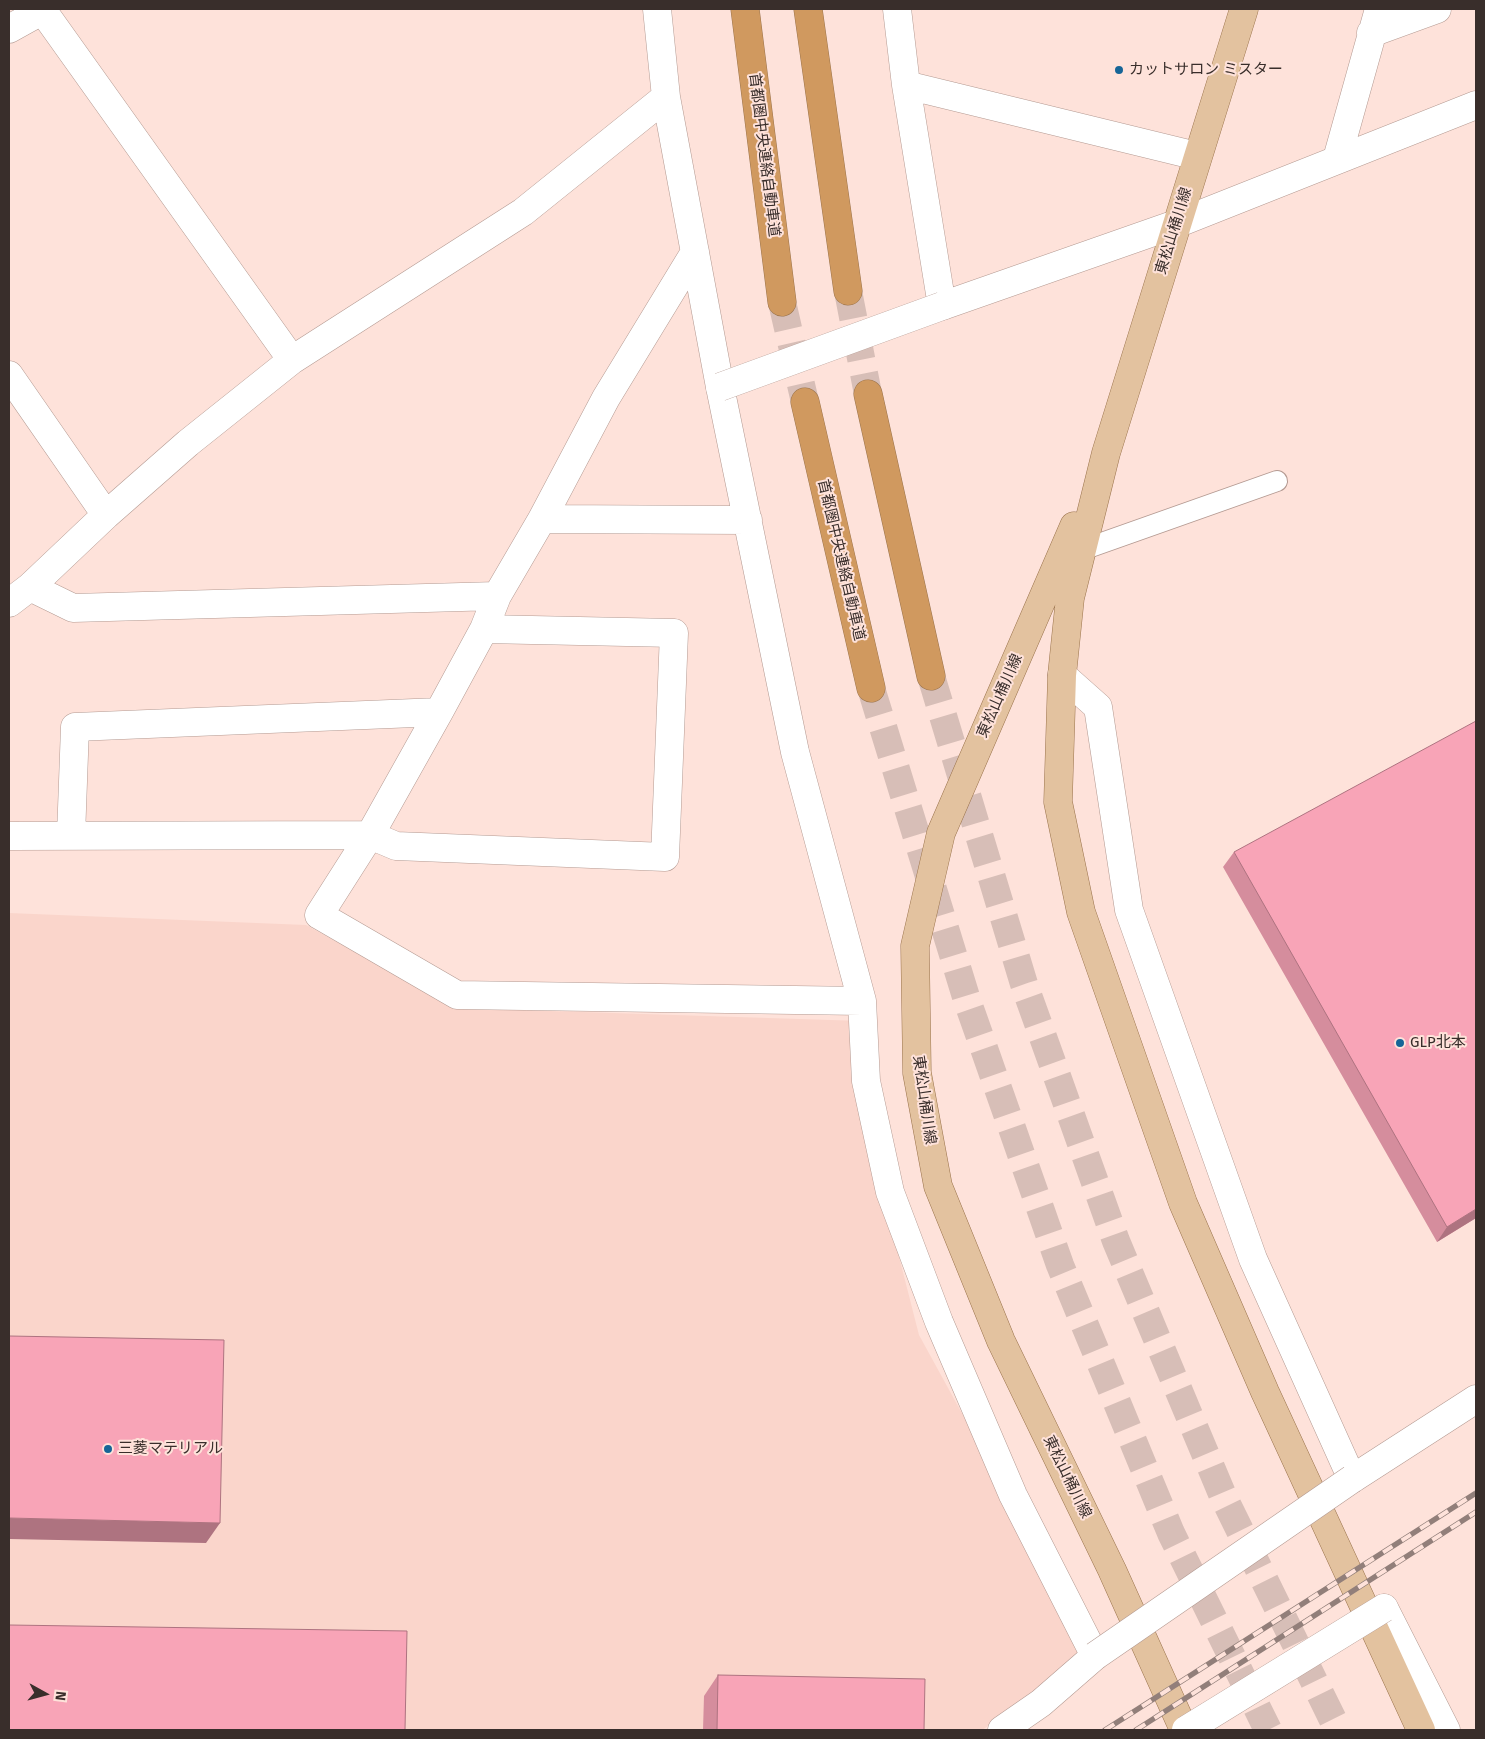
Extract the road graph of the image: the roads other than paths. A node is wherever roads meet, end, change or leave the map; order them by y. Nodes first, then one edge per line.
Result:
1 (657, 9) edge
2 (745, 9) edge
3 (808, 9) edge
4 (897, 9) edge
5 (1244, 9) edge
6 (1437, 9) edge
7 (44, 10) edge
8 (1375, 21) edge
9 (10, 26) edge
10 (906, 85) junction
11 (666, 97) junction
12 (1476, 104) edge
13 (1198, 156) junction
14 (1337, 159) junction
15 (1176, 224) junction
16 (695, 252) junction
17 (848, 291) tunnel mouth
18 (782, 302) tunnel mouth
19 (942, 306) junction
20 (292, 360) junction
21 (9, 375) edge
22 (720, 386) junction
23 (868, 394) tunnel mouth
24 (805, 402) tunnel mouth
25 (1106, 454) junction
26 (1277, 481) dead end
27 (106, 515) junction
28 (542, 519) junction
29 (748, 520) junction
30 (1082, 550) junction
31 (19, 595) edge
32 (497, 596) junction
33 (484, 629) junction
34 (1062, 675) junction
35 (930, 676) tunnel mouth
36 (871, 688) tunnel mouth
37 (438, 712) junction
38 (370, 835) junction
39 (9, 836) edge
40 (71, 836) junction
41 (862, 1001) junction
42 (1476, 1400) edge
43 (1352, 1479) junction
44 (1095, 1656) junction
45 (1002, 1730) edge
46 (1185, 1730) edge
47 (1421, 1730) edge
48 (1446, 1730) edge

1 - 11 street
2 - 18 highway, 首都圏中央連絡自動車道
3 - 17 highway
4 - 10 street
5 - 13 main road, 東松山桶川線
6 - 8 street
7 - 9 street
7 - 20 street
8 - 14 street
10 - 13 street
10 - 19 street
11 - 16 street
11 - 20 street
12 - 14 street
13 - 15 main road, 東松山桶川線
14 - 15 street
15 - 19 street
15 - 25 main road, 東松山桶川線
16 - 22 street
16 - 28 street
19 - 22 street, bridge
20 - 27 street
21 - 27 street
22 - 29 street
23 - 35 highway
24 - 36 highway, 首都圏中央連絡自動車道
25 - 30 main road, 東松山桶川線
25 - 46 main road, 東松山桶川線
26 - 30 lane
27 - 31 street
28 - 29 street
28 - 32 street
29 - 41 street
30 - 34 main road, 東松山桶川線
31 - 32 street
32 - 33 street
33 - 37 street
33 - 38 street
34 - 43 street
34 - 47 main road, 東松山桶川線
37 - 38 street
37 - 40 street
38 - 40 street
38 - 41 street
39 - 40 street
41 - 44 street
42 - 43 street
43 - 44 street, bridge
44 - 45 street
46 - 48 street, bridge

